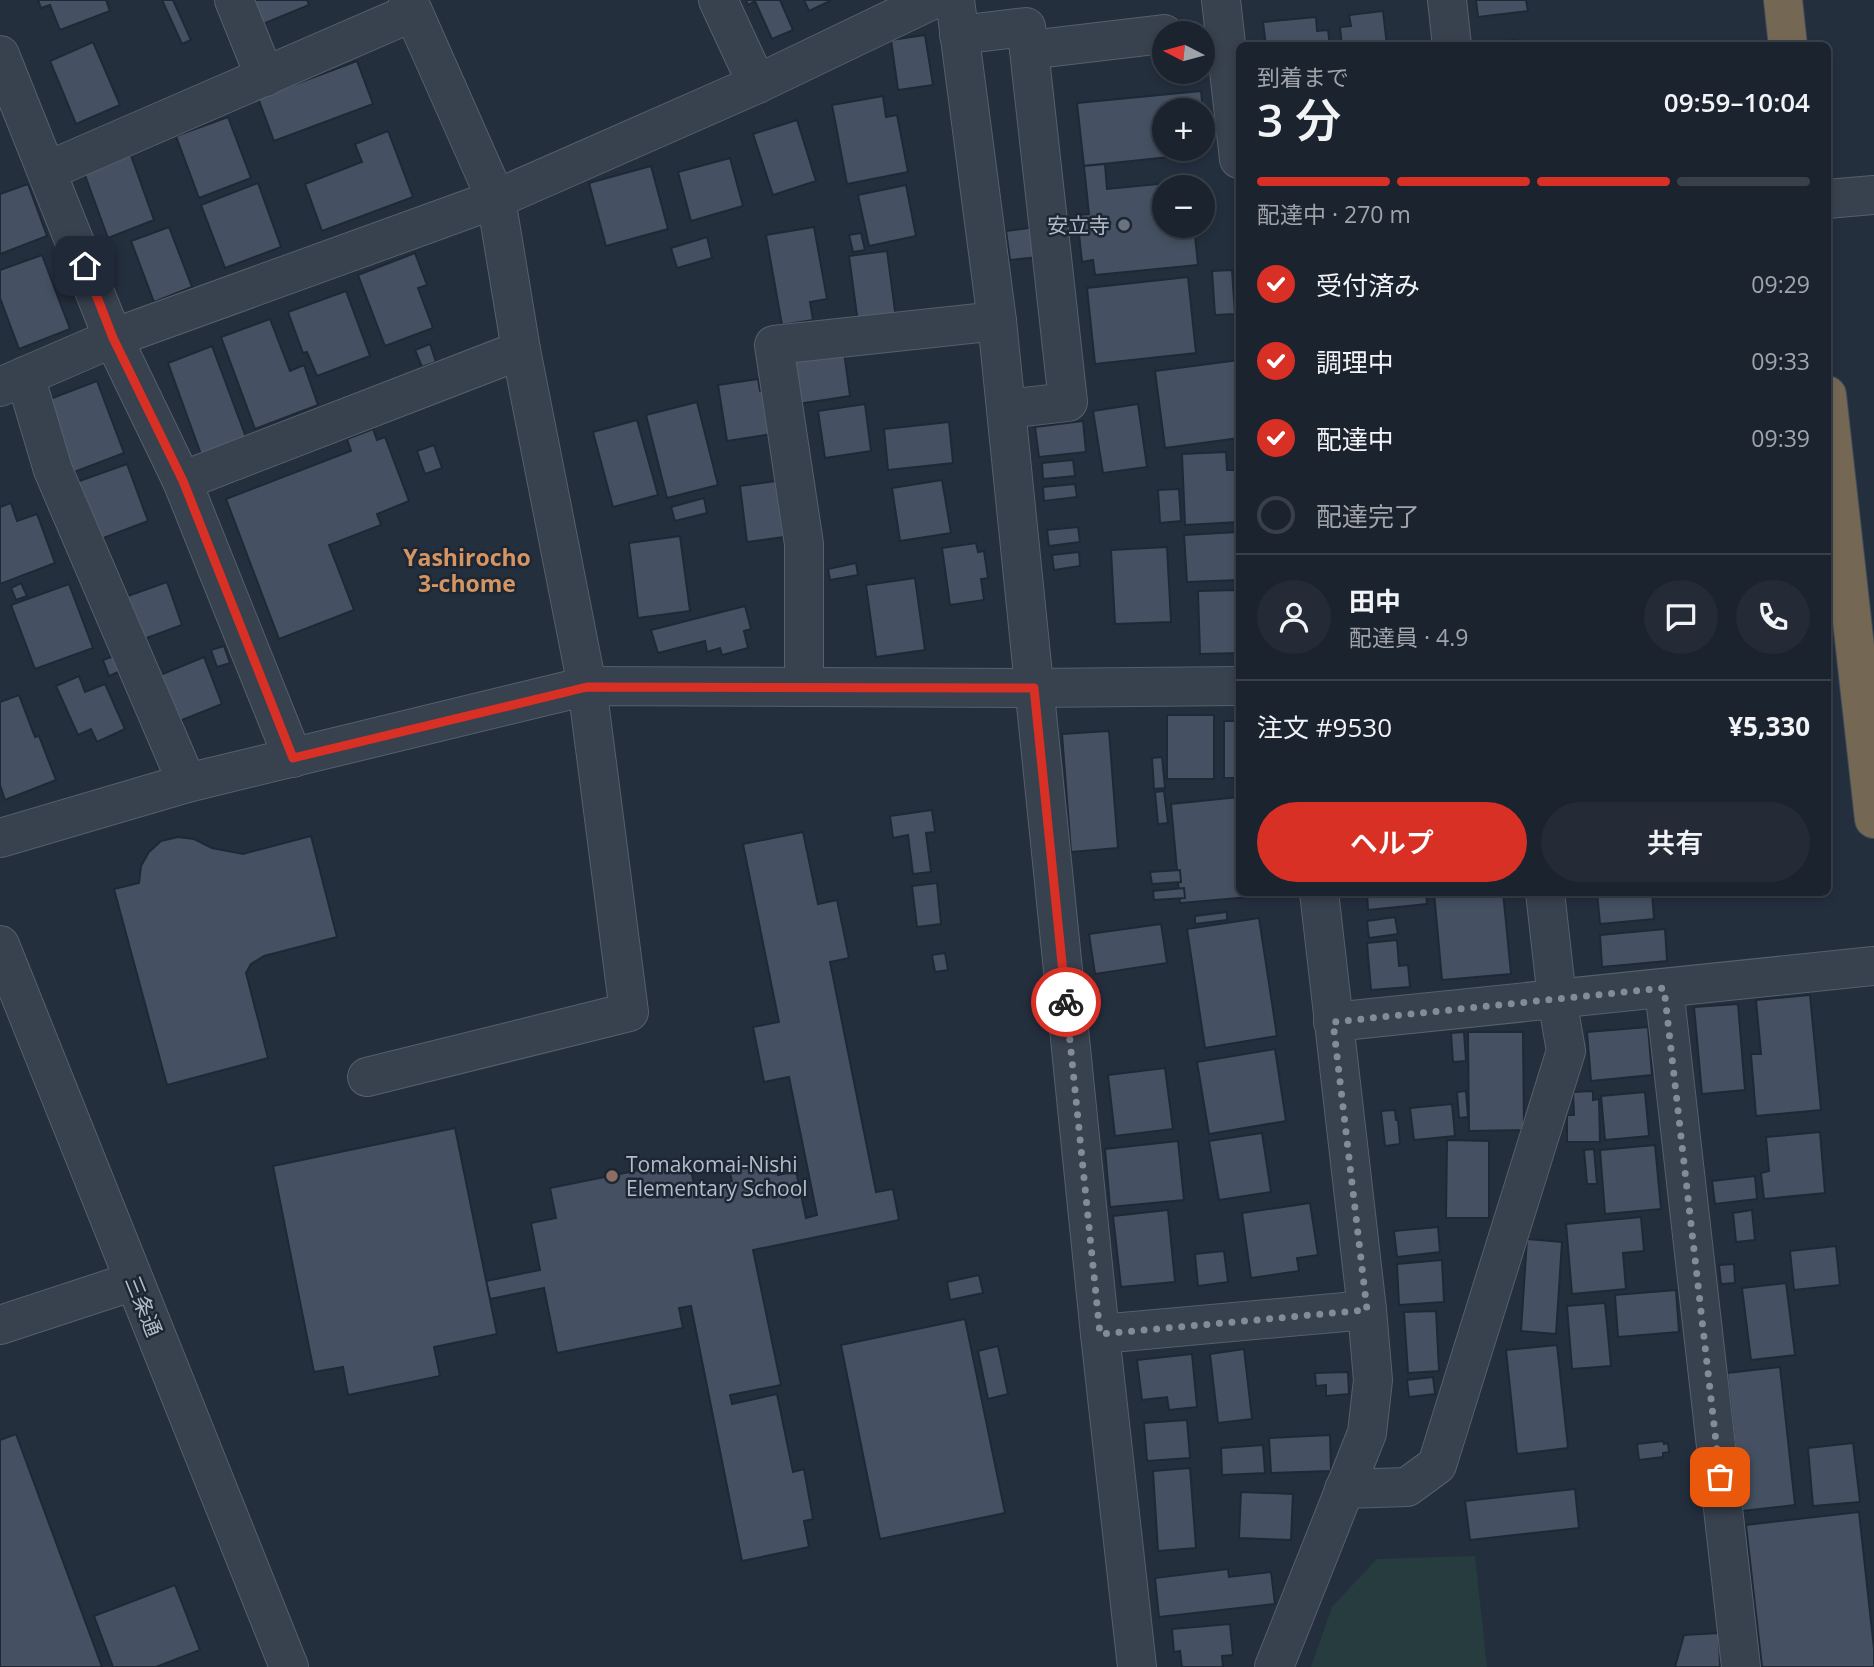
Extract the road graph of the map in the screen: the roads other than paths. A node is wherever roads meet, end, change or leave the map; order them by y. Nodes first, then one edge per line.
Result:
1 (234, 0) edge
2 (719, 0) edge
3 (932, 0) edge
4 (1221, 0) edge
5 (1447, 0) edge
6 (1783, 0) edge
7 (410, 6) edge
8 (957, 17) edge
9 (1152, 35) edge
10 (1452, 42) edge
11 (1788, 42) edge
12 (1029, 50) junction
13 (0, 55) edge
14 (265, 76) junction
15 (757, 84) junction
16 (1236, 132) edge
17 (47, 172) junction
18 (1874, 195) edge
19 (496, 199) junction
20 (1831, 199) edge
21 (997, 321) junction
22 (113, 338) junction
23 (521, 350) junction
24 (12, 382) edge
25 (1007, 409) junction
26 (1831, 431) edge
27 (183, 481) junction
28 (1236, 685) edge
29 (587, 687) junction
30 (804, 687) junction
31 (1034, 688) junction
32 (293, 758) junction
33 (187, 783) junction
34 (1874, 819) edge
35 (0, 838) edge
36 (1320, 896) edge
37 (1545, 896) edge
38 (0, 945) edge
39 (1874, 967) edge
40 (1664, 988) junction
41 (1557, 999) junction
42 (1333, 1022) junction
43 (367, 1077) dead end
44 (134, 1280) junction
45 (1367, 1310) junction
46 (0, 1325) edge
47 (1100, 1334) junction
48 (1344, 1489) junction
49 (289, 1667) edge
50 (1137, 1667) edge
51 (1274, 1667) edge
52 (1741, 1667) edge

1 - 14 street
2 - 15 street
3 - 15 street
4 - 16 street
5 - 10 street
6 - 11 highway
7 - 14 street
7 - 19 street
8 - 12 street
8 - 21 street
9 - 12 street
12 - 25 street
13 - 17 street
14 - 17 street
15 - 19 street
17 - 22 street
18 - 20 street
19 - 22 street
19 - 23 street
21 - 25 street
21 - 30 street
22 - 24 street
22 - 27 street
23 - 27 street
23 - 29 street
24 - 33 street
25 - 31 street
26 - 34 highway
27 - 32 street
28 - 31 street
29 - 30 street
29 - 32 street
29 - 43 street
30 - 31 street
31 - 47 street
32 - 33 street
33 - 35 street
36 - 42 street
37 - 41 street
38 - 44 street, 三条通
39 - 40 street
40 - 41 street
40 - 52 street
41 - 42 street
41 - 48 street
42 - 45 street
44 - 46 street
44 - 49 street, 三条通
45 - 47 street
45 - 48 street
47 - 50 street
48 - 51 street

